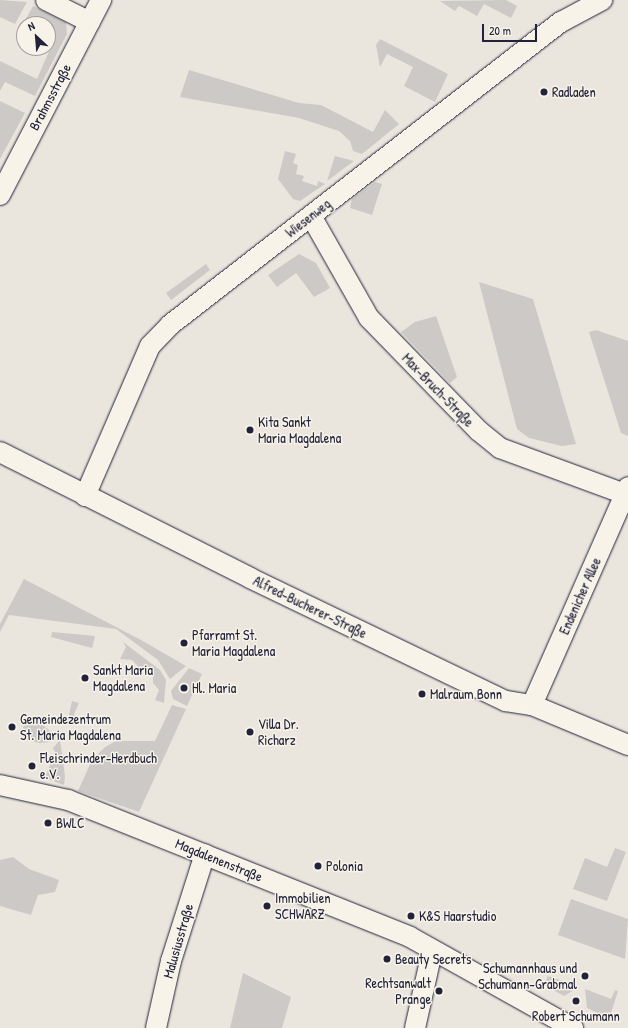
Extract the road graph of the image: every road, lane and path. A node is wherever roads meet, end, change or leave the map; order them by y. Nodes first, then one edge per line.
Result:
1 (46, 0) edge
2 (101, 0) edge
3 (573, 0) edge
4 (602, 0) edge
5 (90, 22) junction
6 (561, 22) junction
7 (0, 195) edge
8 (311, 216) junction
9 (0, 452) edge
10 (626, 490) edge
11 (84, 496) junction
12 (532, 705) junction
13 (628, 745) edge
14 (0, 785) edge
15 (205, 854) junction
16 (432, 952) junction
17 (156, 1028) edge
18 (415, 1028) edge
19 (573, 1028) edge

1 - 5 street
2 - 5 street, Brahmsstraße
3 - 6 street
4 - 6 street, Wiesenweg
5 - 7 street, Brahmsstraße
6 - 8 street, Wiesenweg
8 - 10 street, Max-Bruch-Straße
8 - 11 street, Wiesenweg
9 - 11 street, Alfred-Bucherer-Straße
10 - 12 street, Endenicher Allee
11 - 12 street, Alfred-Bucherer-Straße
12 - 13 street, Alfred-Bucherer-Straße
14 - 15 street, Magdalenenstraße
15 - 16 street, Magdalenenstraße
15 - 17 street, Malusiusstraße
16 - 18 street
16 - 19 street, Magdalenenstraße

